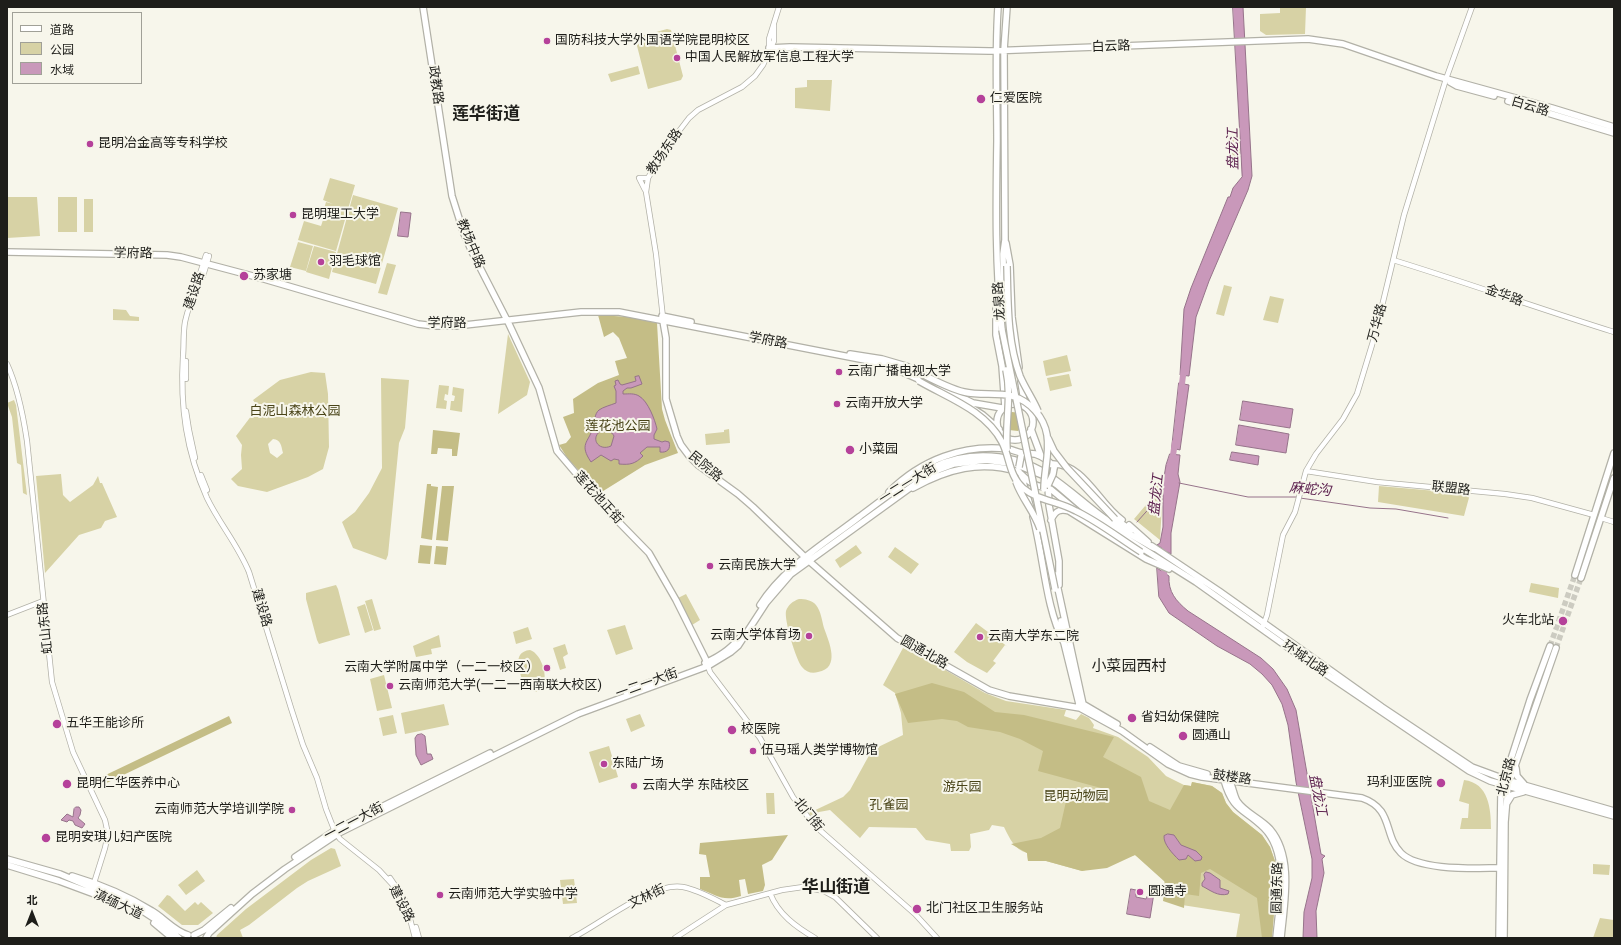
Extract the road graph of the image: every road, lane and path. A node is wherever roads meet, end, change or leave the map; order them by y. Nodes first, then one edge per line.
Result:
1 (423, 7) edge
2 (779, 7) edge
3 (998, 7) edge
4 (1007, 7) edge
5 (1472, 7) edge
6 (770, 48) junction
7 (996, 50) junction
8 (1004, 50) junction
9 (1446, 79) junction
10 (1614, 127) edge
11 (1614, 133) edge
12 (446, 162) joint
13 (648, 178) junction
14 (646, 192) junction
15 (1005, 240) junction
16 (7, 252) edge
17 (207, 256) dead end
18 (1393, 260) junction
19 (205, 262) junction
20 (999, 278) junction
21 (663, 318) junction
22 (508, 320) junction
23 (1003, 329) junction
24 (1614, 332) edge
25 (847, 354) junction
26 (7, 364) edge
27 (891, 367) junction
28 (1025, 407) junction
29 (1004, 408) junction
30 (1042, 420) junction
31 (999, 429) junction
32 (1031, 429) junction
33 (1047, 435) junction
34 (1016, 442) junction
35 (1014, 450) junction
36 (1614, 453) edge
37 (1021, 454) junction
38 (1007, 455) junction
39 (1041, 457) junction
40 (1053, 466) junction
41 (1018, 468) junction
42 (1306, 471) junction
43 (1015, 478) junction
44 (1614, 478) edge
45 (1047, 486) junction
46 (897, 497) junction
47 (882, 500) junction
48 (1594, 515) junction
49 (1601, 518) junction
50 (1051, 520) junction
51 (1614, 522) edge
52 (1090, 524) junction
53 (1154, 548) junction
54 (807, 559) junction
55 (1159, 562) junction
56 (1173, 567) junction
57 (1056, 574) junction
58 (1575, 575) tunnel mouth
59 (1581, 578) tunnel mouth
60 (1059, 595) junction
61 (43, 600) junction
62 (7, 616) edge
63 (1263, 626) junction
64 (1064, 643) junction
65 (707, 665) junction
66 (1081, 704) junction
67 (1509, 766) junction
68 (1516, 766) junction
69 (1491, 774) junction
70 (1227, 779) junction
71 (1485, 779) junction
72 (1506, 783) junction
73 (1526, 785) junction
74 (1526, 792) junction
75 (1500, 803) junction
76 (1506, 807) junction
77 (1614, 811) edge
78 (1614, 816) edge
79 (337, 832) junction
80 (7, 859) edge
81 (7, 865) edge
82 (1499, 867) junction
83 (60, 874) junction
84 (59, 881) junction
85 (94, 883) junction
86 (89, 887) junction
87 (770, 893) junction
88 (722, 905) junction
89 (235, 906) junction
90 (191, 935) junction
91 (172, 938) edge
92 (180, 938) edge
93 (200, 938) edge
94 (206, 938) edge
95 (415, 938) edge
96 (418, 938) edge
97 (572, 938) edge
98 (577, 938) edge
99 (675, 938) edge
100 (815, 938) edge
101 (878, 938) edge
102 (937, 938) edge
103 (1276, 938) edge
104 (1281, 938) edge
105 (1499, 938) edge
106 (1504, 938) edge

1 - 12 main road, 政教路
2 - 6 street, 教场东路
3 - 7 main road, 龙泉路
4 - 8 main road, 龙泉路
5 - 9 street, 万华路
6 - 7 main road, 白云路
6 - 13 street, 教场东路
7 - 8 main road, 白云路
7 - 20 main road, 龙泉路
8 - 9 main road, 白云路
8 - 15 main road, 龙泉路
9 - 10 main road, 白云路
9 - 11 main road, 白云路
9 - 18 street, 万华路
12 - 22 main road, 教场中路
13 - 14 street, 教场东路
13 - 14 street
14 - 21 street, 教场东路
15 - 23 main road, 龙泉路
15 - 28 main road
15 - 30 main road, bridge
16 - 19 main road, 学府路
17 - 19 street, 建设路
18 - 24 street, 金华路
18 - 42 street, 万华路
19 - 22 main road, 学府路
19 - 79 street, 建设路
20 - 23 main road, 龙泉路
20 - 29 main road
21 - 22 main road, 学府路
21 - 25 main road, 学府路
21 - 27 main road, 学府路
21 - 54 main road, 民院路
22 - 65 main road, 莲花池正街
23 - 38 main road, bridge
23 - 57 main road, 龙泉路, bridge
23 - 64 main road, 龙泉路, bridge
25 - 29 main road, 学府路
25 - 30 main road, bridge
26 - 61 street, 虹山东路
27 - 31 main road, 学府路
27 - 38 main road, 学府路, bridge
28 - 29 main road
28 - 32 main road
29 - 31 main road
30 - 33 main road, bridge
31 - 34 main road
32 - 34 main road
32 - 39 main road
33 - 53 main road, bridge
33 - 57 main road, bridge
34 - 35 main road
34 - 37 main road
35 - 37 main road
35 - 47 main road
36 - 48 main road
37 - 39 main road
37 - 41 main road, bridge
38 - 43 main road, bridge
39 - 40 main road
40 - 45 main road, bridge
40 - 53 main road
41 - 45 main road
41 - 46 main road
41 - 46 main road, 一二一大街
41 - 47 main road, 一二一大街
41 - 53 main road
41 - 55 main road, 环城北路
41 - 64 main road
42 - 48 street, 联盟路
42 - 63 street, 万华路
43 - 55 main road, bridge
43 - 64 main road, bridge
44 - 49 main road
45 - 50 main road
45 - 52 main road
46 - 54 main road, 一二一大街
47 - 54 main road, 一二一大街
48 - 58 main road
49 - 51 street
49 - 59 main road
50 - 52 main road
50 - 60 main road
52 - 55 main road
53 - 56 main road
54 - 65 main road, 一二一大街
54 - 66 main road, 圆通北路
55 - 56 main road, 环城北路
56 - 63 main road, 环城北路
56 - 63 main road, 环城北路
57 - 60 main road
60 - 66 main road
61 - 62 street
61 - 85 street, 虹山东路
63 - 69 main road, 环城北路
63 - 71 main road, 环城北路
64 - 66 main road
65 - 79 main road, 一二一大街
65 - 102 street, 北门街
66 - 70 main road, 鼓楼路
67 - 68 main road, 北京路
67 - 69 main road
67 - 72 main road, 北京路
68 - 72 main road, 北京路
68 - 73 main road
69 - 72 main road, 环城北路
70 - 82 main road, 鼓楼路
70 - 103 main road, 圆通东路
70 - 104 main road, 圆通东路
71 - 72 main road, 环城北路
71 - 75 main road
72 - 73 main road, 环城北路
72 - 74 main road, 环城北路
72 - 75 main road, 北京路
72 - 76 main road, 北京路
73 - 77 main road, 环城北路
74 - 76 main road
74 - 78 main road, 环城北路
75 - 82 main road, 北京路
76 - 106 main road, 北京路
79 - 89 main road, 一二一大街
79 - 95 street, 建设路
79 - 96 street, 建设路
80 - 83 main road, 滇缅大道
81 - 84 main road, 滇缅大道
82 - 105 main road, 北京路
83 - 85 main road, 滇缅大道
83 - 86 main road, 滇缅大道
84 - 86 main road, 滇缅大道
84 - 91 main road, 滇缅大道
85 - 90 main road, 滇缅大道
86 - 92 main road, 滇缅大道
87 - 88 street
87 - 100 street
87 - 101 street
88 - 97 street, 文林街
88 - 98 street, 文林街
88 - 99 street
89 - 90 main road, 一二一大街
89 - 94 main road, 一二一大街
90 - 92 main road, 一二一大街
90 - 93 main road, 滇缅大道

